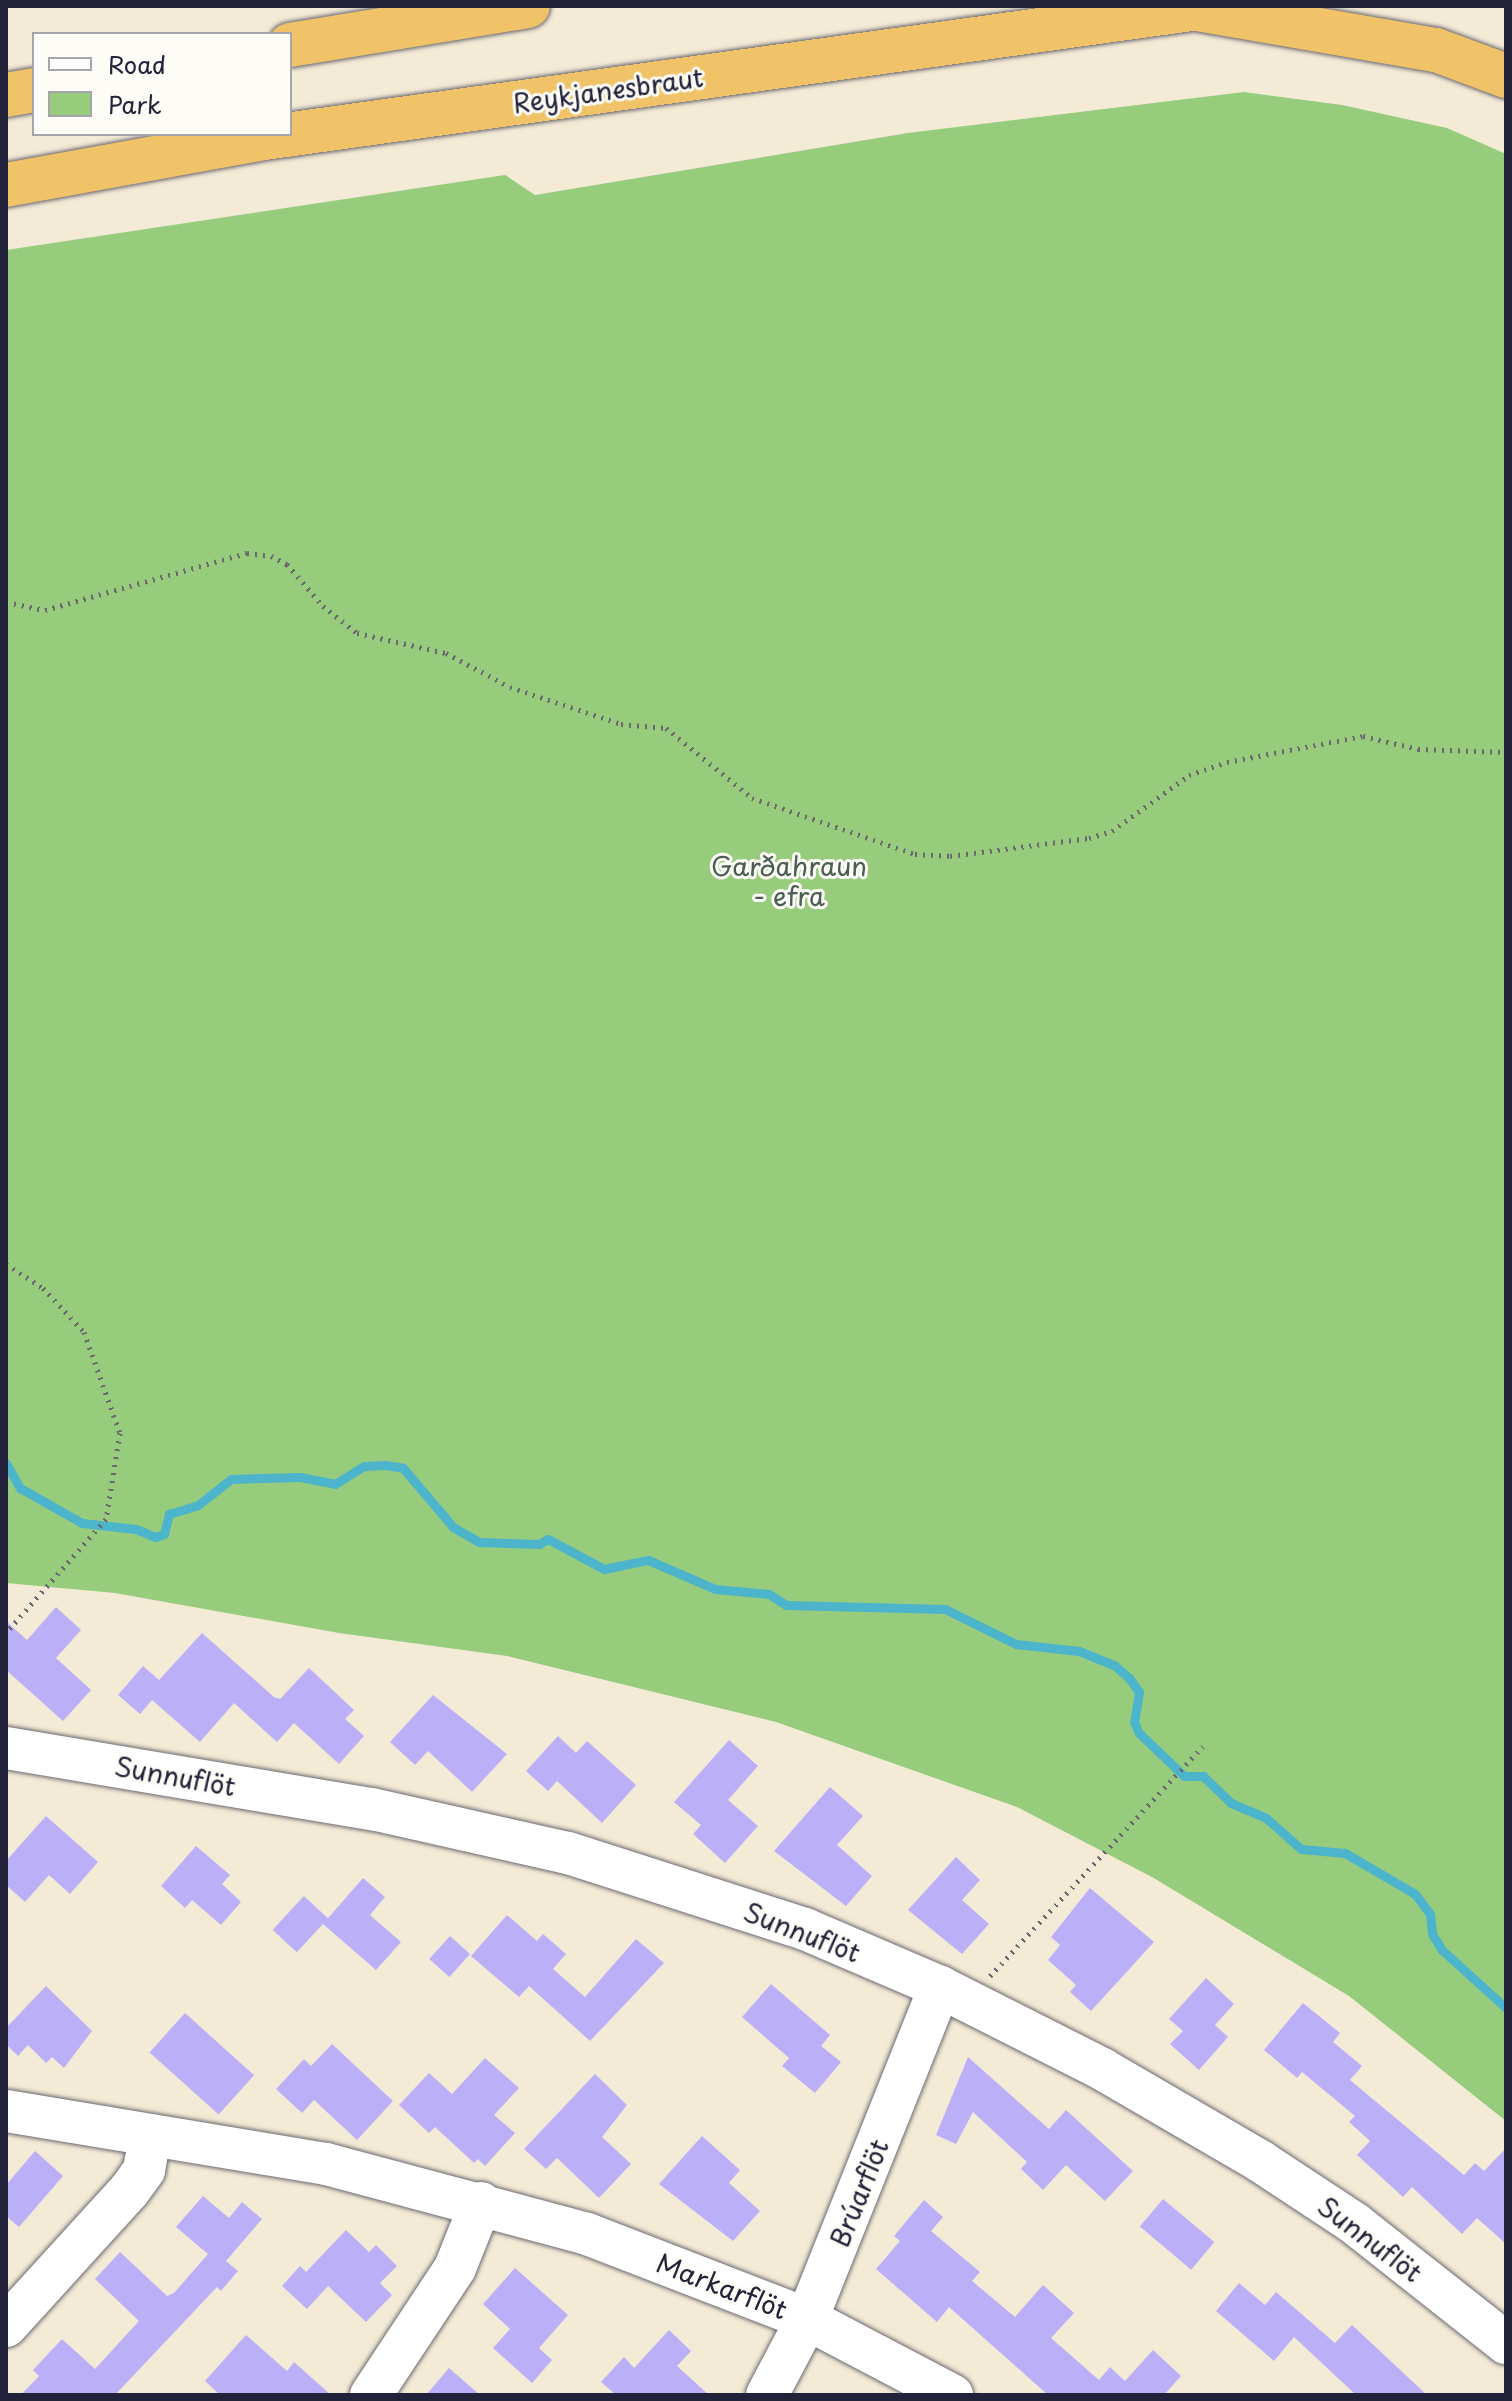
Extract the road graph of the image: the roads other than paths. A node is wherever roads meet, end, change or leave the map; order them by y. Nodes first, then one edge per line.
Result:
1 (528, 6) edge
2 (1202, 7) edge
3 (292, 45) edge
4 (1506, 76) edge
5 (32, 90) edge
6 (6, 95) edge
7 (292, 134) edge
8 (278, 136) edge
9 (6, 185) edge
10 (6, 1748) edge
11 (956, 1995) junction
12 (6, 2111) edge
13 (150, 2136) junction
14 (481, 2203) junction
15 (807, 2319) junction
16 (6, 2326) edge
17 (1506, 2343) edge
18 (371, 2395) edge
19 (767, 2395) edge
20 (952, 2395) edge

1 - 3 highway
2 - 4 highway, Reykjanesbraut
2 - 7 highway, Reykjanesbraut
5 - 6 highway
8 - 9 highway, Reykjanesbraut
10 - 11 street, Sunnuflöt
11 - 15 street, Brúarflöt
11 - 17 street, Sunnuflöt
12 - 13 street, Markarflöt
13 - 14 street, Markarflöt
13 - 16 street
14 - 15 street, Markarflöt
14 - 18 street
15 - 19 street, Brúarflöt
15 - 20 street, Markarflöt

